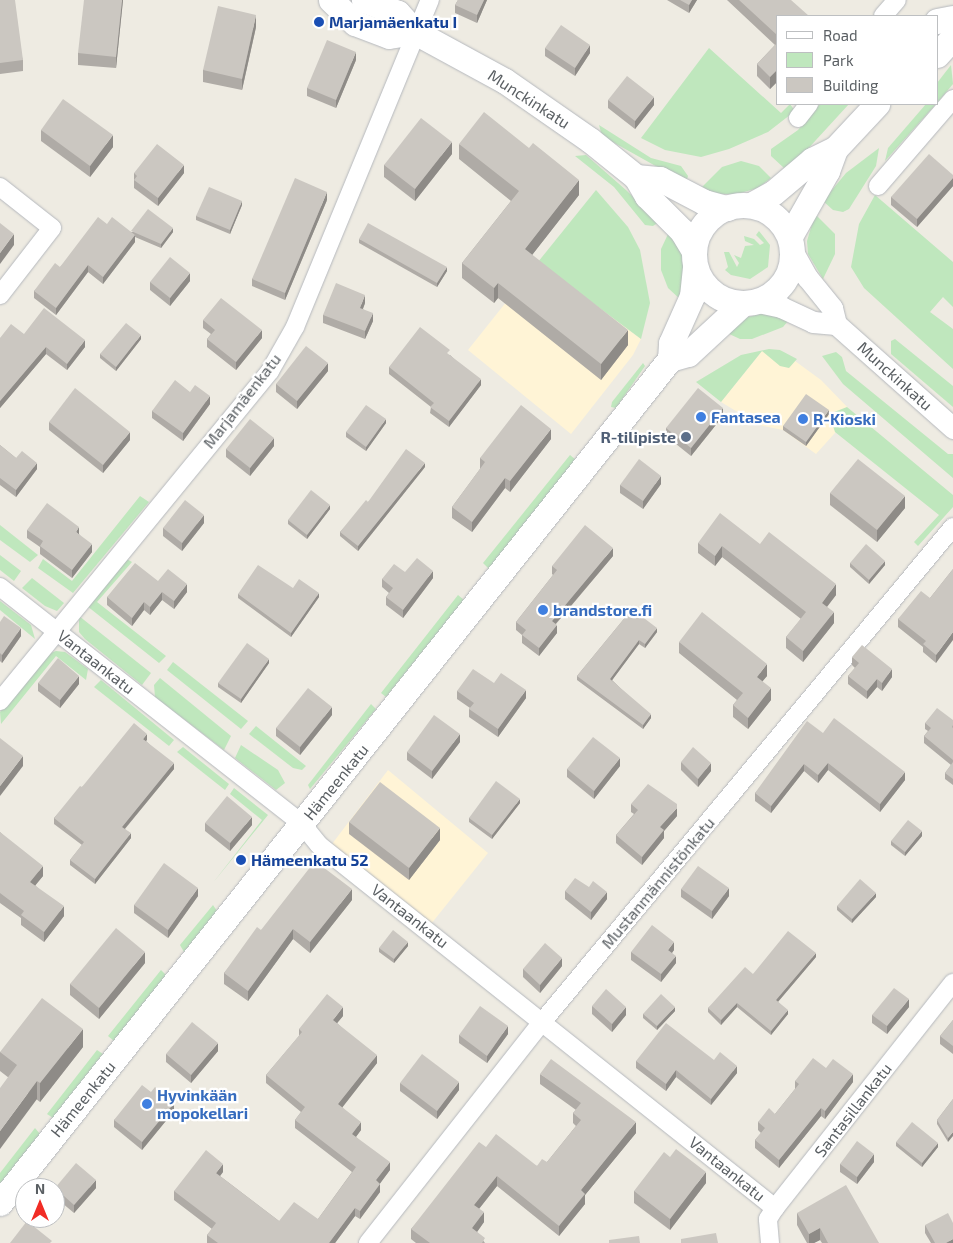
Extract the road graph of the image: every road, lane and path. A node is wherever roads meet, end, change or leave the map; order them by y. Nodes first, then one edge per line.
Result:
1 (330, 0) edge
2 (348, 0) edge
3 (364, 0) edge
4 (430, 0) edge
5 (897, 0) edge
6 (884, 15) edge
7 (953, 18) edge
8 (938, 21) edge
9 (415, 32) junction
10 (953, 37) edge
11 (938, 55) edge
12 (953, 99) edge
13 (808, 105) edge
14 (876, 105) edge
15 (798, 118) dead end
16 (835, 149) junction
17 (636, 176) junction
18 (878, 186) dead end
19 (0, 187) edge
20 (751, 205) junction
21 (727, 208) junction
22 (791, 244) junction
23 (694, 259) junction
24 (0, 295) edge
25 (750, 303) junction
26 (836, 324) junction
27 (670, 359) junction
28 (953, 428) edge
29 (953, 527) edge
30 (0, 587) edge
31 (55, 631) junction
32 (0, 700) edge
33 (302, 824) junction
34 (953, 983) edge
35 (543, 1021) junction
36 (0, 1204) edge
37 (775, 1208) junction
38 (368, 1243) edge
39 (770, 1243) edge

1 - 2 main road
1 - 9 main road
3 - 9 main road, Munckinkatu
4 - 9 street, Marjamäenkatu
5 - 6 street
7 - 8 main road
9 - 17 main road, Munckinkatu
9 - 31 street, Marjamäenkatu
10 - 11 main road
12 - 18 street
13 - 15 street
14 - 16 main road
16 - 20 main road
16 - 22 main road
17 - 21 main road, Munckinkatu
17 - 23 main road, Munckinkatu
19 - 24 street
20 - 21 main road
20 - 22 main road
21 - 23 main road
22 - 25 main road
22 - 26 street, Munckinkatu
23 - 25 main road
23 - 27 main road, Hämeenkatu
25 - 26 street
25 - 27 main road, Hämeenkatu
26 - 28 street, Munckinkatu
27 - 33 main road, Hämeenkatu
29 - 35 street, Mustanmännistönkatu
30 - 31 street, Vantaankatu
31 - 32 street, Marjamäenkatu
31 - 33 street, Vantaankatu
33 - 35 street, Vantaankatu
33 - 36 main road, Hämeenkatu
34 - 37 street, Santasillankatu
35 - 37 street, Vantaankatu
35 - 38 street, Mustanmännistönkatu
37 - 39 street, Santasillankatu

